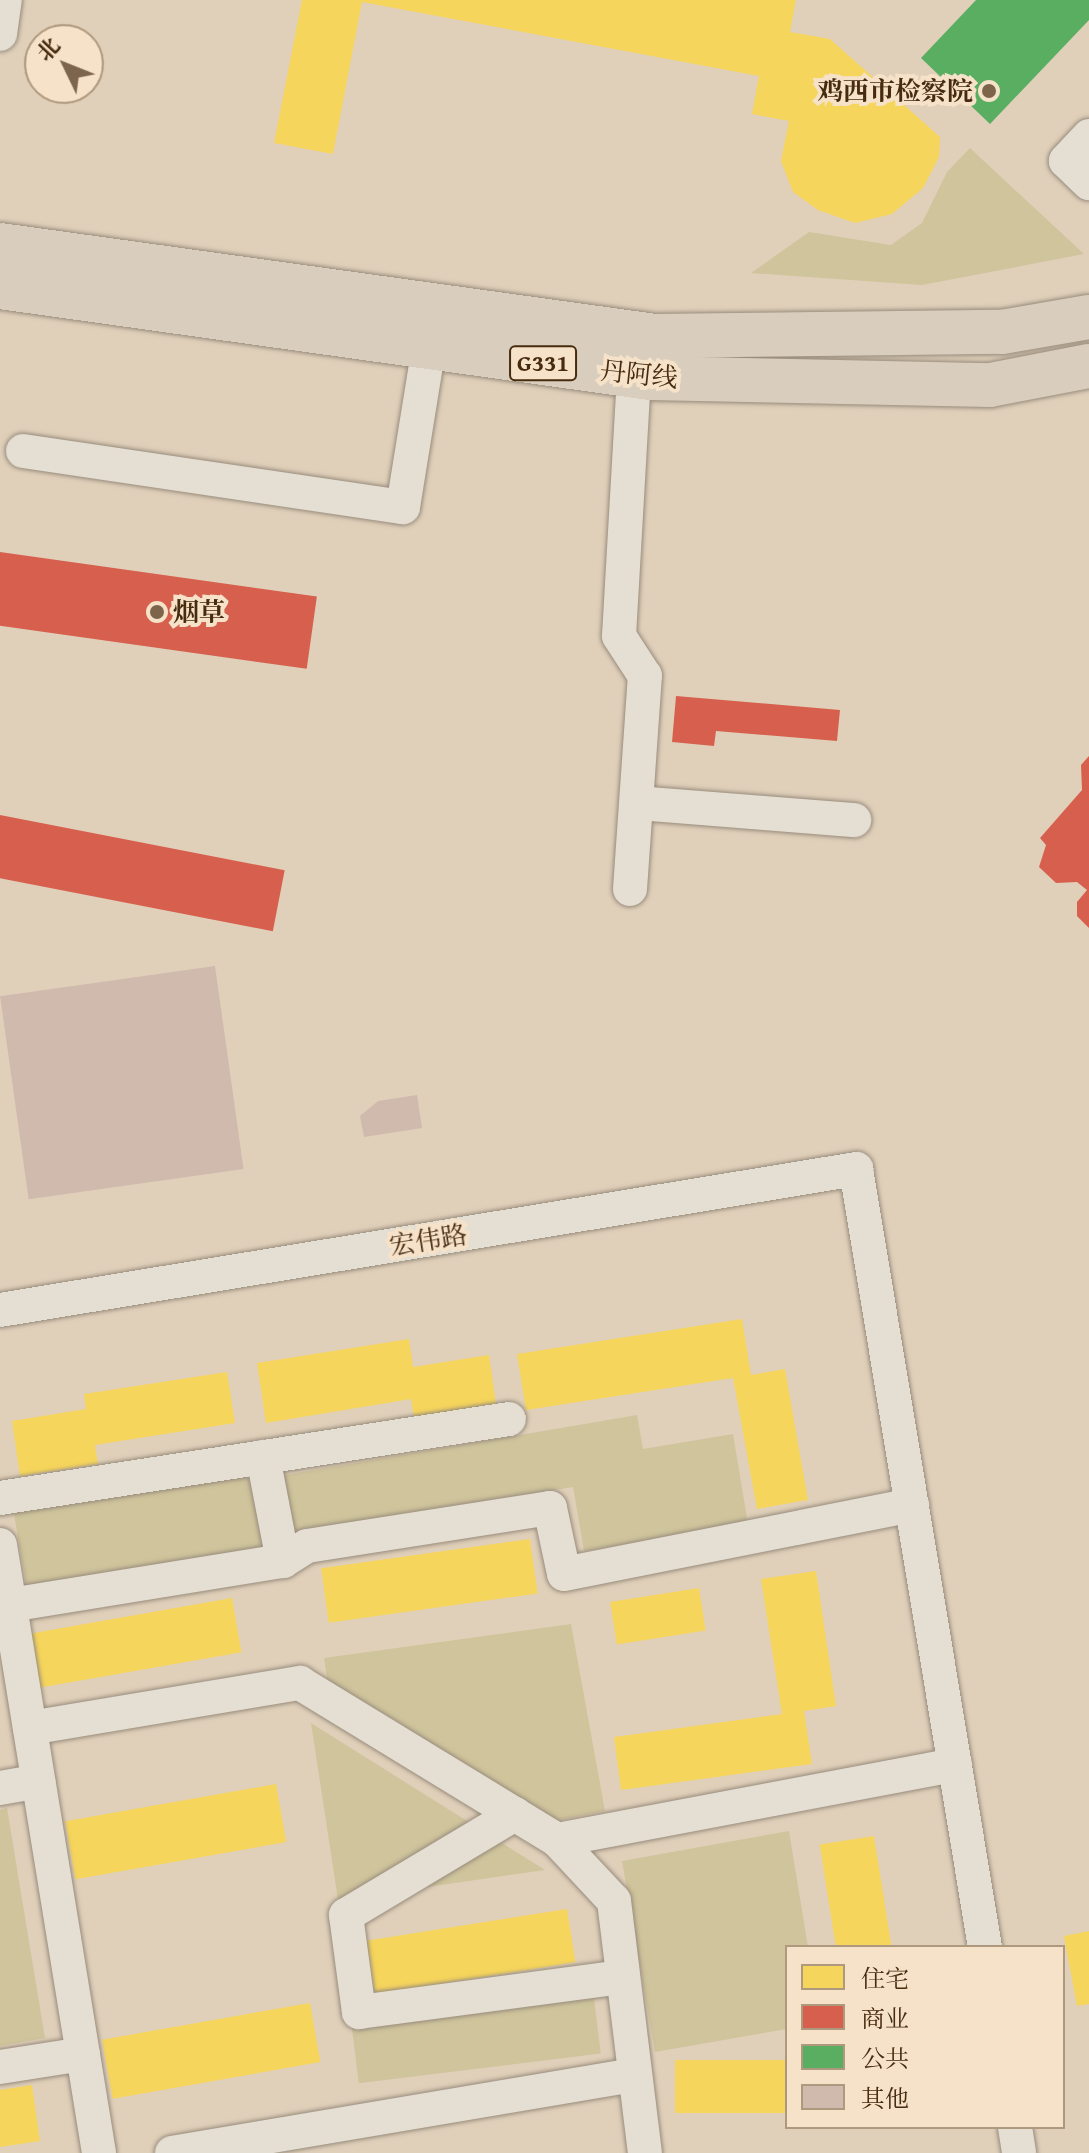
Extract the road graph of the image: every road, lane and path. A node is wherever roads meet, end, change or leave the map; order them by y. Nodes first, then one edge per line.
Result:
1 (5, 0) edge
2 (0, 34) edge
3 (1089, 136) edge
4 (1089, 183) edge
5 (0, 245) edge
6 (0, 287) edge
7 (1089, 317) edge
8 (429, 347) junction
9 (1089, 366) edge
10 (634, 376) junction
11 (23, 451) dead end
12 (637, 803) junction
13 (854, 820) dead end
14 (630, 889) dead end
15 (0, 1310) edge
16 (509, 1419) dead end
17 (263, 1457) junction
18 (0, 1498) edge
19 (912, 1505) junction
20 (0, 1545) edge
21 (283, 1561) junction
22 (10, 1605) junction
23 (30, 1728) junction
24 (955, 1765) junction
25 (38, 1781) junction
26 (0, 1788) edge
27 (515, 1814) junction
28 (557, 1840) junction
29 (985, 1945) edge
30 (623, 1977) junction
31 (83, 2054) junction
32 (0, 2067) edge
33 (634, 2075) junction
34 (1015, 2129) edge
35 (99, 2153) edge
36 (172, 2153) edge
37 (645, 2153) edge
38 (1019, 2153) edge

1 - 2 street
3 - 4 street
5 - 7 highway, 丹阿线 / G331
6 - 8 highway, 丹阿线 / G331
8 - 10 highway, 丹阿线 / G331
8 - 11 street
9 - 10 highway, 丹阿线 / G331
10 - 12 street
12 - 13 street
12 - 14 street
15 - 19 street, 宏伟路
16 - 17 street
17 - 18 street
17 - 21 street
19 - 21 street
19 - 24 street
20 - 22 street
21 - 22 street
22 - 23 street
23 - 25 street
23 - 27 street
24 - 28 street
24 - 29 street
25 - 26 street
25 - 31 street
27 - 28 street
27 - 30 street
28 - 30 street
30 - 33 street
31 - 32 street
31 - 35 street
33 - 36 street
33 - 37 street
34 - 38 street

